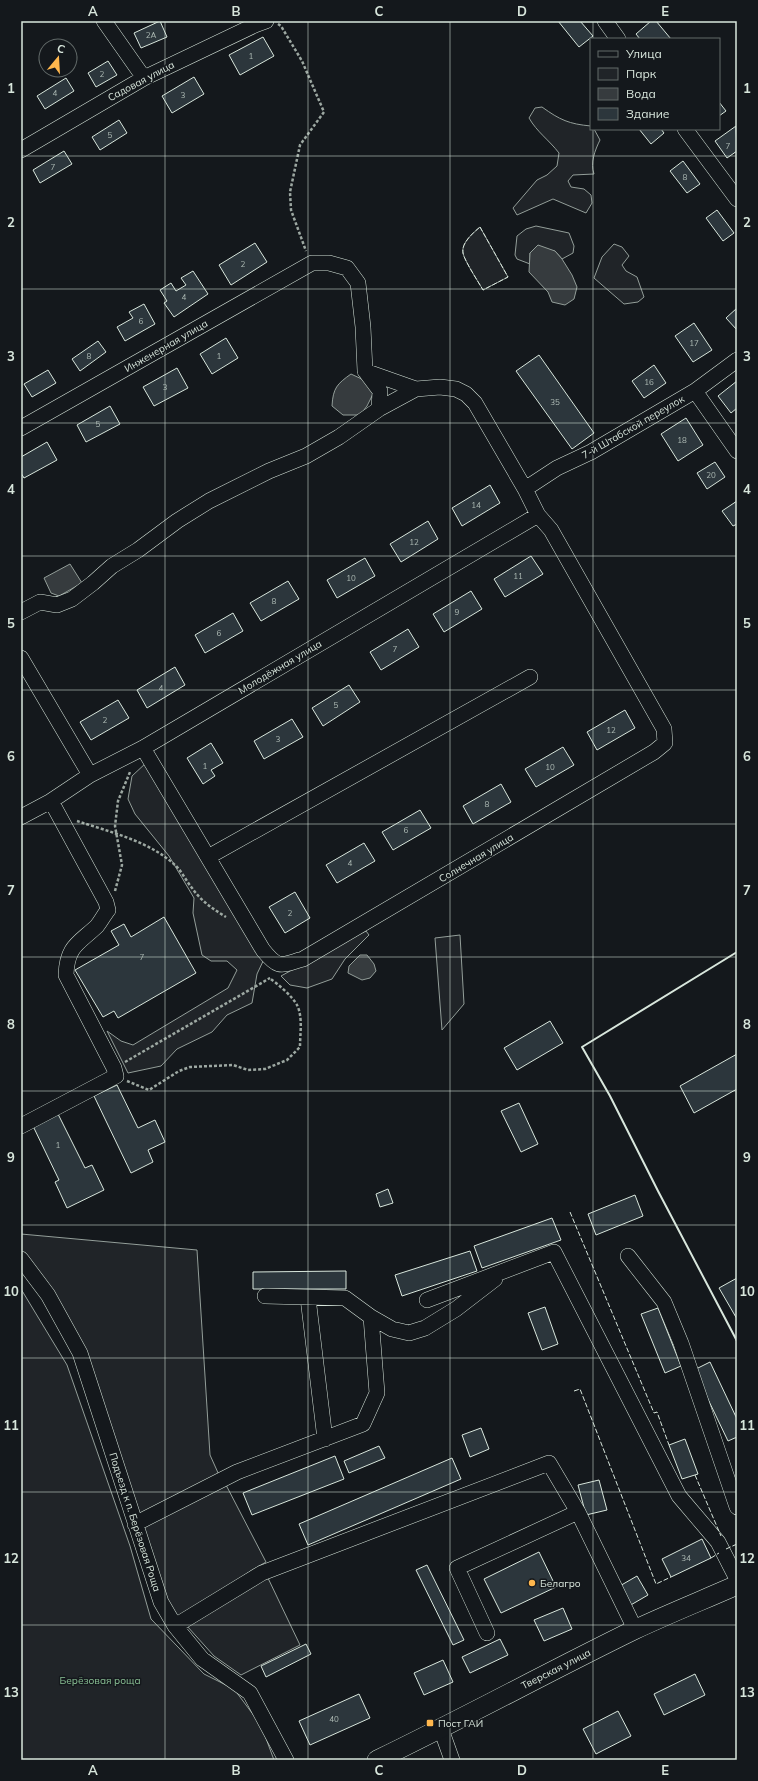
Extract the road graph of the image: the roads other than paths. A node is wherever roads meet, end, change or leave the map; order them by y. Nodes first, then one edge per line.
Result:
1 (104, 21) edge
2 (266, 21) edge
3 (604, 21) edge
4 (617, 38) edge
5 (144, 78) junction
6 (686, 130) edge
7 (21, 150) edge
8 (737, 199) edge
9 (737, 360) edge
10 (364, 370) junction
11 (416, 390) junction
12 (695, 391) junction
13 (379, 410) junction
14 (21, 428) edge
15 (737, 451) edge
16 (525, 489) junction
17 (538, 515) junction
18 (21, 612) edge
19 (21, 658) edge
20 (530, 677) dead end
21 (146, 752) junction
22 (90, 775) junction
23 (51, 801) junction
24 (21, 817) edge
25 (208, 857) junction
26 (21, 1126) edge
27 (628, 1256) dead end
28 (21, 1259) edge
29 (507, 1270) junction
30 (265, 1296) dead end
31 (308, 1298) junction
32 (427, 1300) dead end
33 (371, 1317) junction
34 (325, 1439) junction
35 (737, 1507) edge
36 (578, 1512) junction
37 (135, 1524) junction
38 (737, 1579) edge
39 (737, 1585) edge
40 (175, 1626) junction
41 (636, 1629) junction
42 (487, 1633) dead end
43 (441, 1729) junction
44 (286, 1760) edge
45 (377, 1760) edge
46 (452, 1760) edge

1 - 5 street
2 - 5 street, Садовая улица
3 - 4 street
5 - 7 street, Садовая улица
6 - 8 street
9 - 12 street, 7-й Штабской переулок
10 - 11 street
10 - 13 street
10 - 14 street, Инженерная улица
11 - 13 street
11 - 16 street
12 - 15 street
12 - 16 street, 7-й Штабской переулок
13 - 18 street
16 - 17 street
17 - 21 street, Молодёжная улица
17 - 25 street, Солнечная улица
19 - 22 street
20 - 25 street
21 - 22 street, Молодёжная улица
21 - 25 street
22 - 23 street, Молодёжная улица
23 - 24 street, Молодёжная улица
23 - 26 street
27 - 35 street
28 - 37 street, Подъезд к п. Берёзовая Роща
29 - 32 street
29 - 33 street
29 - 38 street
30 - 31 street
31 - 33 street
31 - 34 street
33 - 34 street
34 - 37 street
36 - 40 street
36 - 41 street
36 - 42 street
37 - 40 street, Подъезд к п. Берёзовая Роща
39 - 41 main road, Тверская улица
40 - 44 street, Подъезд к п. Берёзовая Роща
41 - 43 main road, Тверская улица
43 - 45 main road, Тверская улица
43 - 46 street

